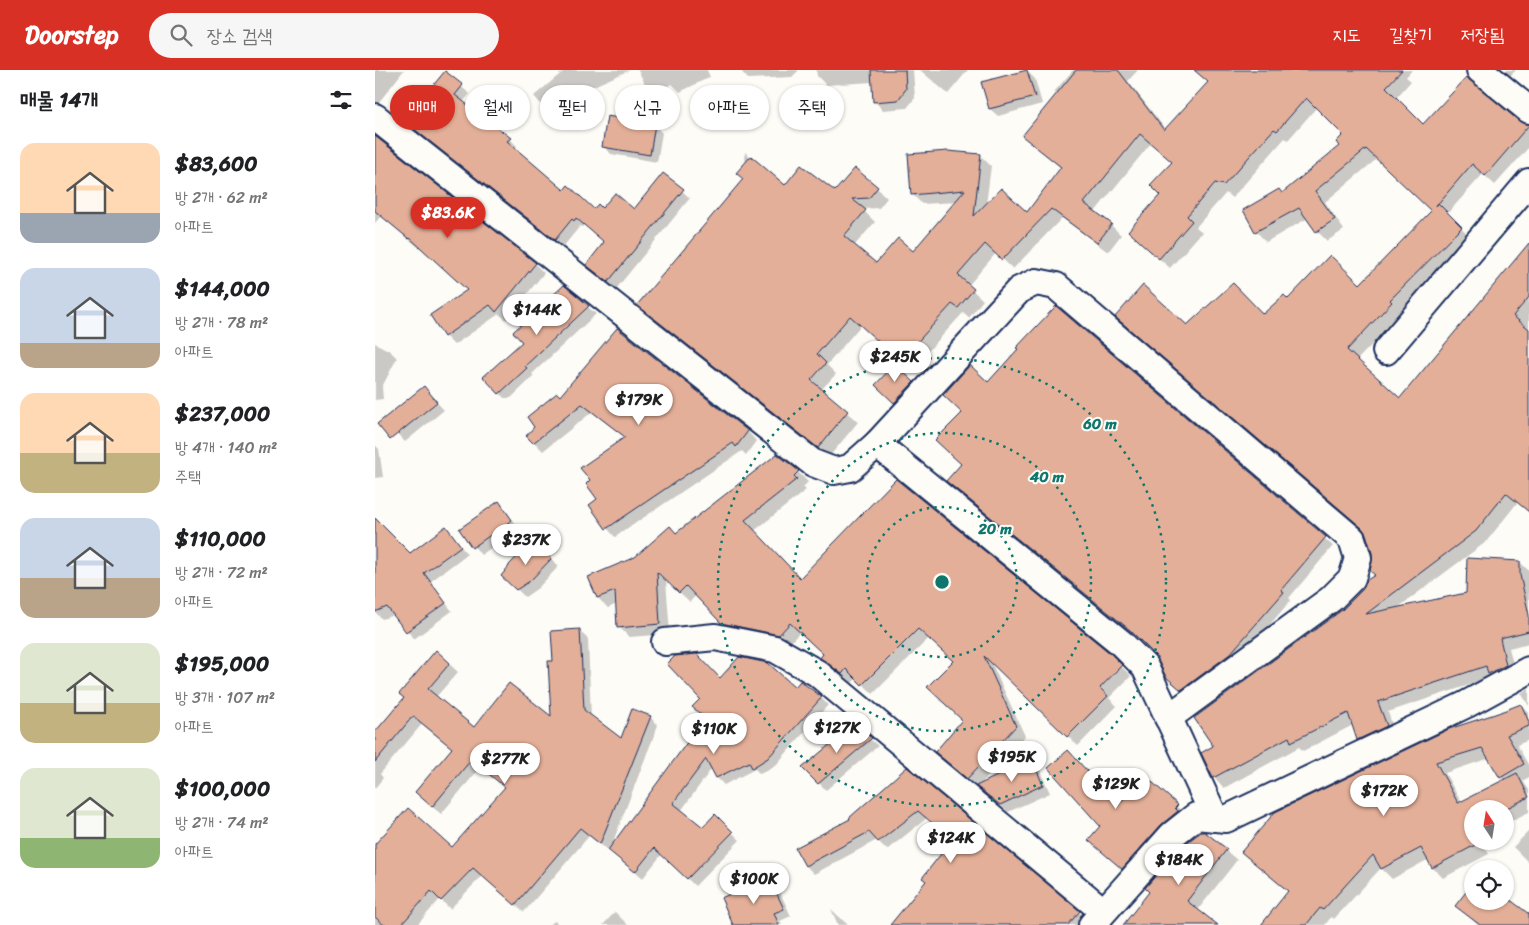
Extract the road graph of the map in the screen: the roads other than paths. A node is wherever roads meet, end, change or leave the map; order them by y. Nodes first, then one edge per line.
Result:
1 (1480, 70) edge
2 (1529, 110) edge
3 (375, 117) edge
4 (1529, 182) edge
5 (1386, 351) dead end
6 (877, 444) junction
7 (665, 642) dead end
8 (1529, 670) edge
9 (1167, 718) junction
10 (1215, 818) junction
11 (1098, 918) edge

1 - 2 street
3 - 6 street
4 - 5 street
6 - 9 street
6 - 9 street
7 - 11 street
8 - 10 street
9 - 10 street
10 - 11 street

